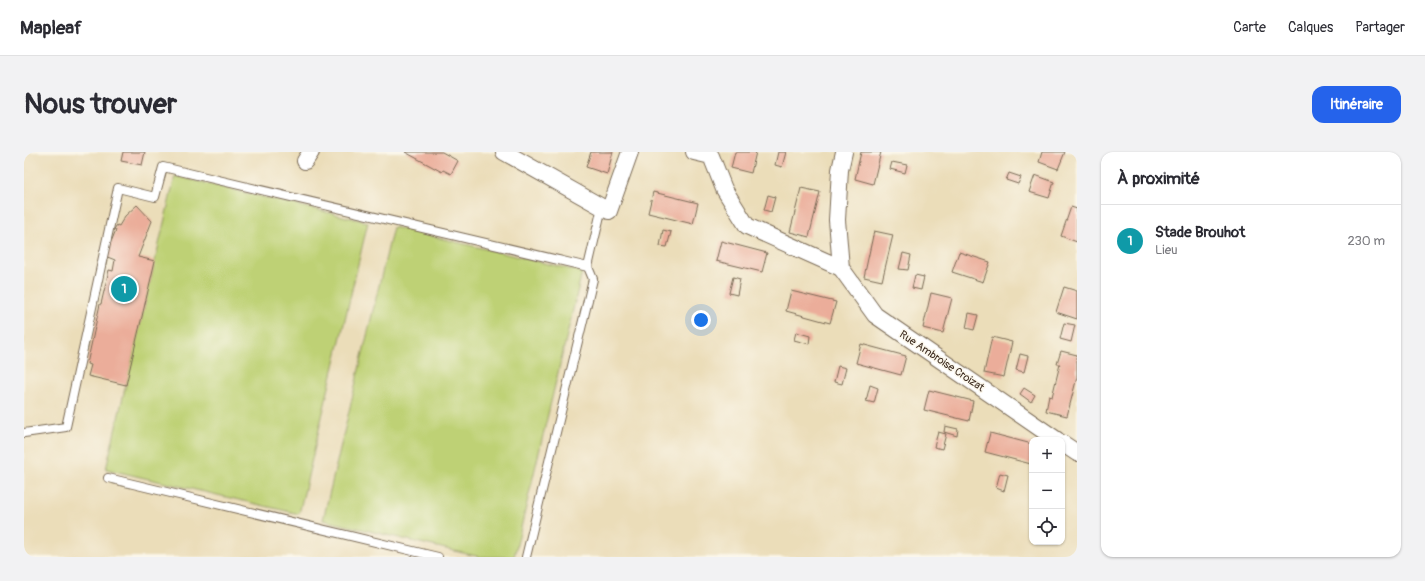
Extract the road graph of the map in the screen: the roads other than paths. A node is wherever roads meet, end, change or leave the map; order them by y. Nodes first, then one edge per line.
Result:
1 (504, 152) edge
2 (630, 152) edge
3 (694, 152) edge
4 (844, 152) edge
5 (711, 154) edge
6 (602, 207) junction
7 (588, 267) junction
8 (841, 268) junction
9 (24, 433) edge
10 (1053, 437) edge
11 (1065, 445) edge
12 (1077, 454) edge
13 (108, 478) dead end
14 (438, 557) edge
15 (526, 557) edge

1 - 6 street
2 - 6 street
3 - 5 street
4 - 8 street
5 - 8 street
6 - 7 lane
7 - 9 lane
7 - 15 lane
8 - 10 street, Rue Ambroise Croizat
11 - 12 street
13 - 14 lane

